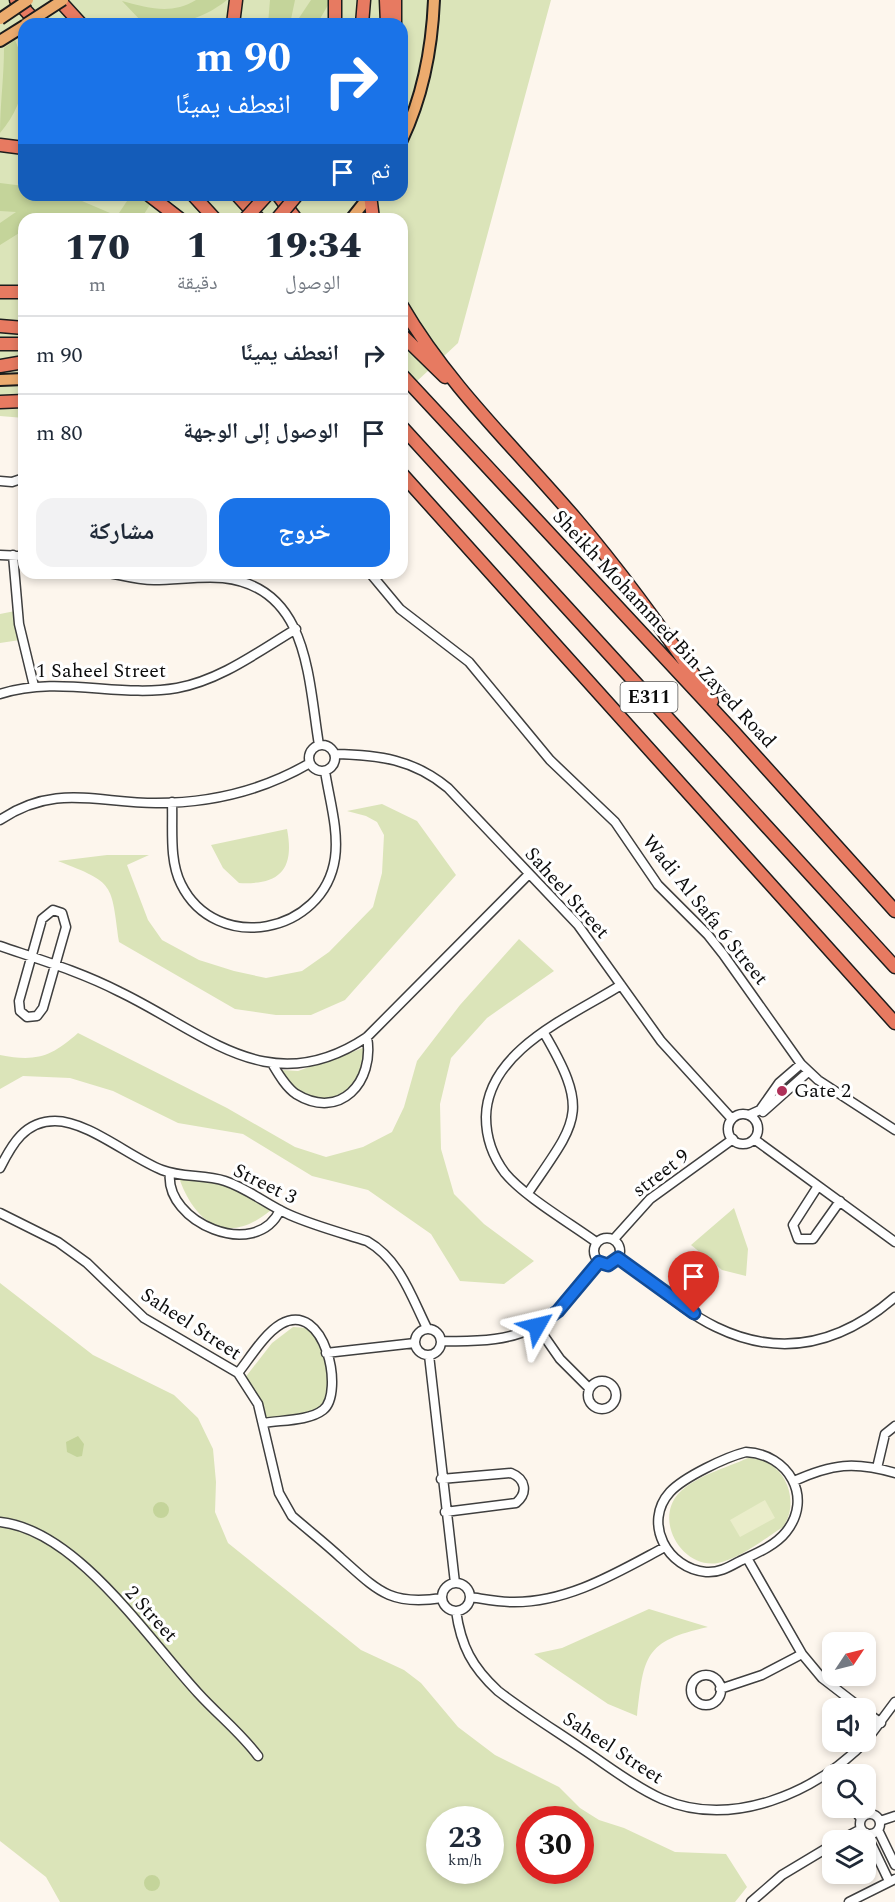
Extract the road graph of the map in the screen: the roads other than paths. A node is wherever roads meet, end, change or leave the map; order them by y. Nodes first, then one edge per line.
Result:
1 (16, 0) edge
2 (28, 0) edge
3 (61, 0) edge
4 (236, 0) edge
5 (335, 0) edge
6 (364, 0) edge
7 (386, 0) edge
8 (395, 0) edge
9 (434, 0) edge
10 (32, 18) edge
11 (35, 18) edge
12 (76, 18) edge
13 (234, 18) edge
14 (335, 18) edge
15 (362, 18) edge
16 (387, 18) edge
17 (395, 18) edge
18 (0, 19) edge
19 (18, 29) edge
20 (0, 41) edge
21 (408, 123) edge
22 (0, 145) edge
23 (18, 146) edge
24 (157, 201) edge
25 (198, 201) edge
26 (242, 201) edge
27 (262, 201) edge
28 (292, 201) edge
29 (365, 201) edge
30 (172, 213) edge
31 (210, 213) edge
32 (250, 213) edge
33 (254, 213) edge
34 (283, 213) edge
35 (356, 213) edge
36 (0, 292) edge
37 (18, 292) edge
38 (408, 315) edge
39 (18, 320) edge
40 (0, 321) edge
41 (0, 326) edge
42 (18, 328) edge
43 (408, 341) edge
44 (0, 344) edge
45 (18, 344) edge
46 (18, 363) edge
47 (0, 366) edge
48 (18, 379) edge
49 (0, 380) edge
50 (408, 381) edge
51 (18, 401) edge
52 (0, 402) edge
53 (472, 403) junction
54 (408, 434) edge
55 (18, 480) edge
56 (408, 480) edge
57 (0, 481) edge
58 (408, 491) edge
59 (448, 523) junction
60 (0, 555) edge
61 (13, 555) junction
62 (18, 555) edge
63 (146, 579) edge
64 (171, 579) edge
65 (224, 579) edge
66 (375, 579) edge
67 (296, 629) junction
68 (34, 686) junction
69 (0, 694) edge
70 (733, 732) junction
71 (319, 745) junction
72 (335, 754) junction
73 (310, 763) junction
74 (325, 771) junction
75 (172, 802) junction
76 (0, 820) edge
77 (529, 874) junction
78 (895, 911) edge
79 (0, 946) edge
80 (31, 957) junction
81 (56, 964) junction
82 (895, 967) edge
83 (621, 985) junction
84 (892, 1019) edge
85 (544, 1033) junction
86 (367, 1037) junction
87 (801, 1064) junction
88 (273, 1065) junction
89 (808, 1072) junction
90 (791, 1073) junction
91 (798, 1081) junction
92 (768, 1104) junction
93 (749, 1115) junction
94 (732, 1119) junction
95 (757, 1123) junction
96 (895, 1130) edge
97 (733, 1139) junction
98 (754, 1139) junction
99 (0, 1168) edge
100 (170, 1173) junction
101 (818, 1186) junction
102 (528, 1193) junction
103 (840, 1201) junction
104 (280, 1210) junction
105 (0, 1213) edge
106 (614, 1239) junction
107 (596, 1242) junction
108 (895, 1242) edge
109 (618, 1258) junction
110 (599, 1262) junction
111 (895, 1298) edge
112 (537, 1326) junction
113 (427, 1328) junction
114 (442, 1341) junction
115 (415, 1343) junction
116 (326, 1353) junction
117 (429, 1355) junction
118 (238, 1373) junction
119 (589, 1388) dead end
120 (264, 1423) junction
121 (895, 1426) edge
122 (877, 1468) junction
123 (895, 1473) edge
124 (441, 1479) junction
125 (794, 1481) junction
126 (445, 1512) junction
127 (0, 1522) edge
128 (665, 1547) junction
129 (747, 1558) junction
130 (455, 1583) junction
131 (470, 1597) junction
132 (442, 1598) junction
133 (456, 1611) junction
134 (802, 1654) junction
135 (720, 1689) dead end
136 (848, 1698) edge
137 (895, 1702) edge
138 (876, 1720) edge
139 (880, 1723) junction
140 (876, 1728) edge
141 (854, 1752) edge
142 (258, 1756) dead end
143 (842, 1764) edge
144 (822, 1780) edge
145 (876, 1815) edge
146 (895, 1816) edge
147 (880, 1821) junction
148 (878, 1830) joint
149 (822, 1851) edge
150 (876, 1853) edge
151 (895, 1865) edge
152 (892, 1880) edge
153 (751, 1902) edge
154 (849, 1902) edge

1 - 10 highway
2 - 18 main road, bridge
3 - 11 main road, bridge
3 - 12 highway
4 - 13 highway
5 - 14 highway
6 - 15 highway
7 - 16 highway
8 - 17 highway
9 - 21 main road
19 - 20 main road
22 - 23 highway
24 - 30 highway
25 - 31 highway
26 - 33 highway
27 - 32 highway, bridge
28 - 34 highway, bridge
29 - 35 main road
36 - 37 highway
38 - 53 highway
39 - 40 highway
41 - 42 highway
43 - 53 highway
44 - 45 highway
46 - 47 highway
48 - 49 main road
50 - 70 highway, Sheikh Mohammed Bin Zayed Road / E311
51 - 52 highway
53 - 70 highway
54 - 82 highway, E311
55 - 57 street
56 - 59 highway
58 - 59 highway
59 - 84 highway
60 - 61 street
61 - 62 street
61 - 68 street
63 - 64 street
65 - 67 street
66 - 87 street, Wadi Al Safa 6 Street
67 - 68 street, 1 Saheel Street
67 - 71 street
68 - 69 street, 1 Saheel Street
70 - 78 highway, Sheikh Mohammed Bin Zayed Road / E311
71 - 72 street
71 - 73 street
72 - 74 street
72 - 77 street, Saheel Street
73 - 74 street
73 - 75 street
74 - 75 street
75 - 76 street
77 - 83 street, Saheel Street
77 - 86 street
79 - 80 street
80 - 81 street
80 - 81 street
80 - 81 street
81 - 88 street
83 - 85 street
83 - 94 street, Saheel Street
85 - 102 street
85 - 102 street
86 - 88 street
86 - 88 street
87 - 89 street, Wadi Al Safa 6 Street
87 - 90 street
89 - 91 street
89 - 96 street, Wadi Al Safa 6 Street
90 - 91 street
90 - 92 street
91 - 92 street
92 - 93 street
92 - 95 street
93 - 94 street
93 - 95 street
94 - 97 street
95 - 98 street
97 - 98 street
97 - 106 street, street 9
98 - 101 street
99 - 100 street, Street 3
100 - 104 street, Street 3
100 - 104 street
101 - 103 street
101 - 103 street
102 - 107 street
103 - 108 street
104 - 113 street, Street 3
105 - 118 street, Saheel Street
106 - 107 street
106 - 109 street
107 - 110 street
109 - 110 street
109 - 111 street
110 - 112 street
112 - 114 street
112 - 119 street
113 - 114 street
113 - 115 street
114 - 117 street
115 - 116 street
115 - 117 street
116 - 118 street
116 - 120 street
117 - 124 street
118 - 120 street, Saheel Street
120 - 132 street, Saheel Street
121 - 122 street
122 - 123 street
122 - 125 street
124 - 126 street
124 - 126 street
125 - 128 street
125 - 129 street
126 - 130 street
127 - 142 street, 2 Street
128 - 129 street
128 - 131 street
129 - 134 street
130 - 131 street
130 - 132 street
131 - 133 street
132 - 133 street
133 - 144 street, Saheel Street
134 - 135 street
134 - 136 street
137 - 139 street, Saheel Street
138 - 139 street
139 - 140 street, Saheel Street
141 - 143 street, Saheel Street
145 - 147 street
146 - 147 street
147 - 148 street
148 - 151 street
149 - 153 street
150 - 152 street
152 - 154 street

